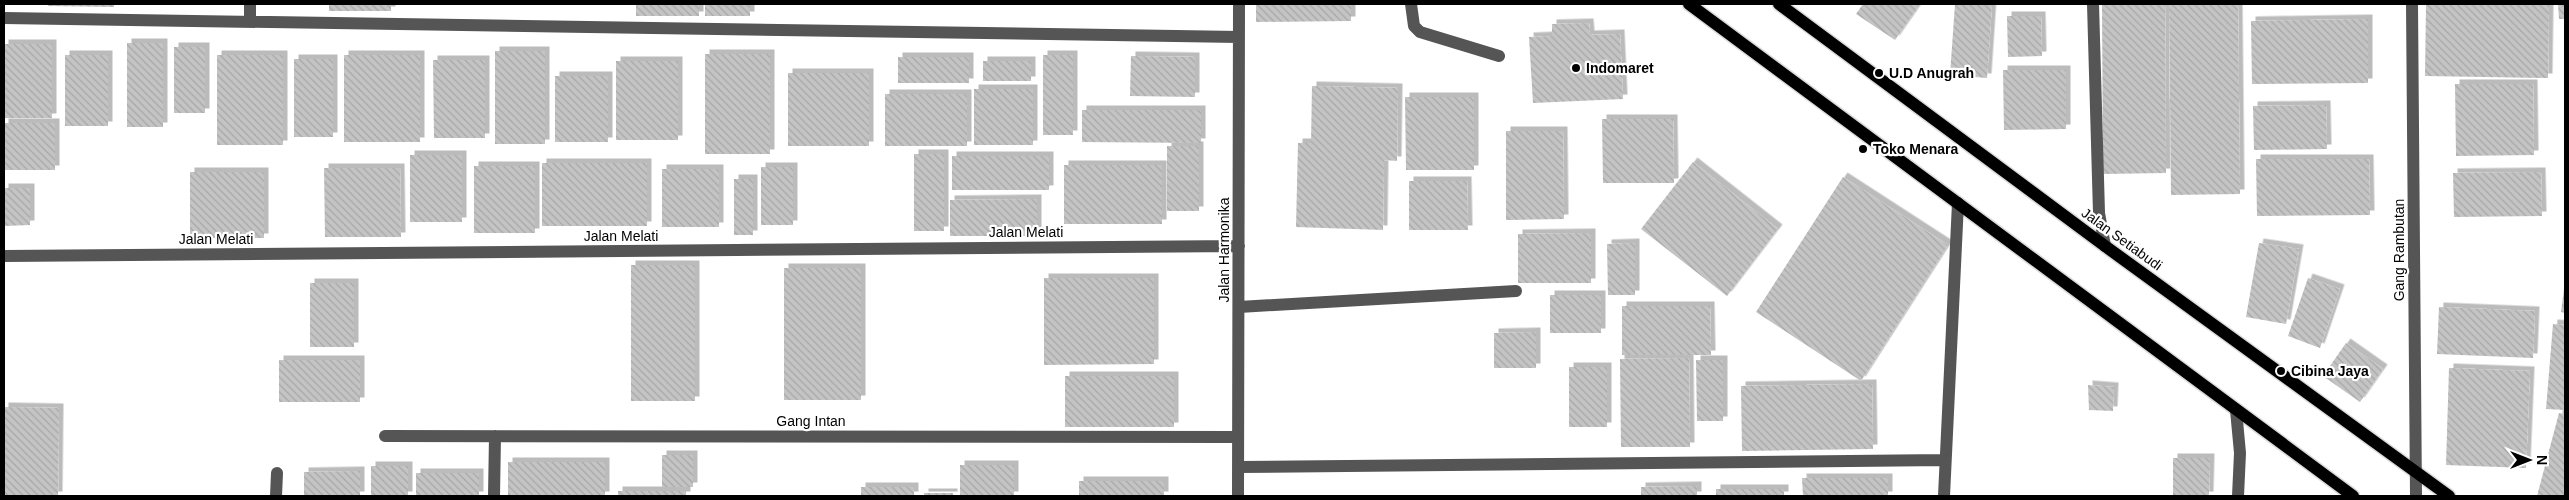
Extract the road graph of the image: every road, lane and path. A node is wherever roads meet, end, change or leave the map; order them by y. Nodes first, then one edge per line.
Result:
1 (250, 4) edge
2 (1238, 4) edge
3 (1411, 4) edge
4 (1689, 4) edge
5 (1779, 4) edge
6 (2093, 4) edge
7 (2412, 4) edge
8 (4, 18) edge
9 (250, 21) junction
10 (1238, 37) junction
11 (1499, 56) dead end
12 (1958, 203) junction
13 (1238, 246) junction
14 (2105, 246) junction
15 (4, 256) edge
16 (1516, 291) dead end
17 (1238, 307) junction
18 (2236, 410) junction
19 (385, 436) dead end
20 (494, 436) junction
21 (1238, 437) junction
22 (1945, 460) junction
23 (1238, 467) junction
24 (2415, 470) junction
25 (277, 473) dead end
26 (276, 496) edge
27 (494, 496) edge
28 (1238, 496) edge
29 (1944, 496) edge
30 (2238, 496) edge
31 (2353, 496) edge
32 (2416, 496) edge
33 (2449, 496) edge

1 - 9 street
2 - 10 street, Jalan Harmonika
3 - 11 street
4 - 12 main road
5 - 14 main road, Jalan Setiabudi
6 - 14 street
7 - 24 street, Gang Rambutan
8 - 9 street
9 - 10 street
10 - 13 street, Jalan Harmonika
12 - 18 main road
12 - 22 street
13 - 15 street, Jalan Melati
13 - 17 street, Jalan Harmonika
14 - 24 main road, Jalan Setiabudi
16 - 17 street
17 - 21 street, Jalan Harmonika
18 - 30 street
18 - 31 main road
19 - 20 street, Gang Intan
20 - 21 street, Gang Intan
20 - 27 street
21 - 23 street, Jalan Harmonika
22 - 23 street
22 - 29 street
23 - 28 street, Jalan Harmonika
24 - 32 street, Gang Rambutan
24 - 33 main road, Jalan Setiabudi
25 - 26 street

